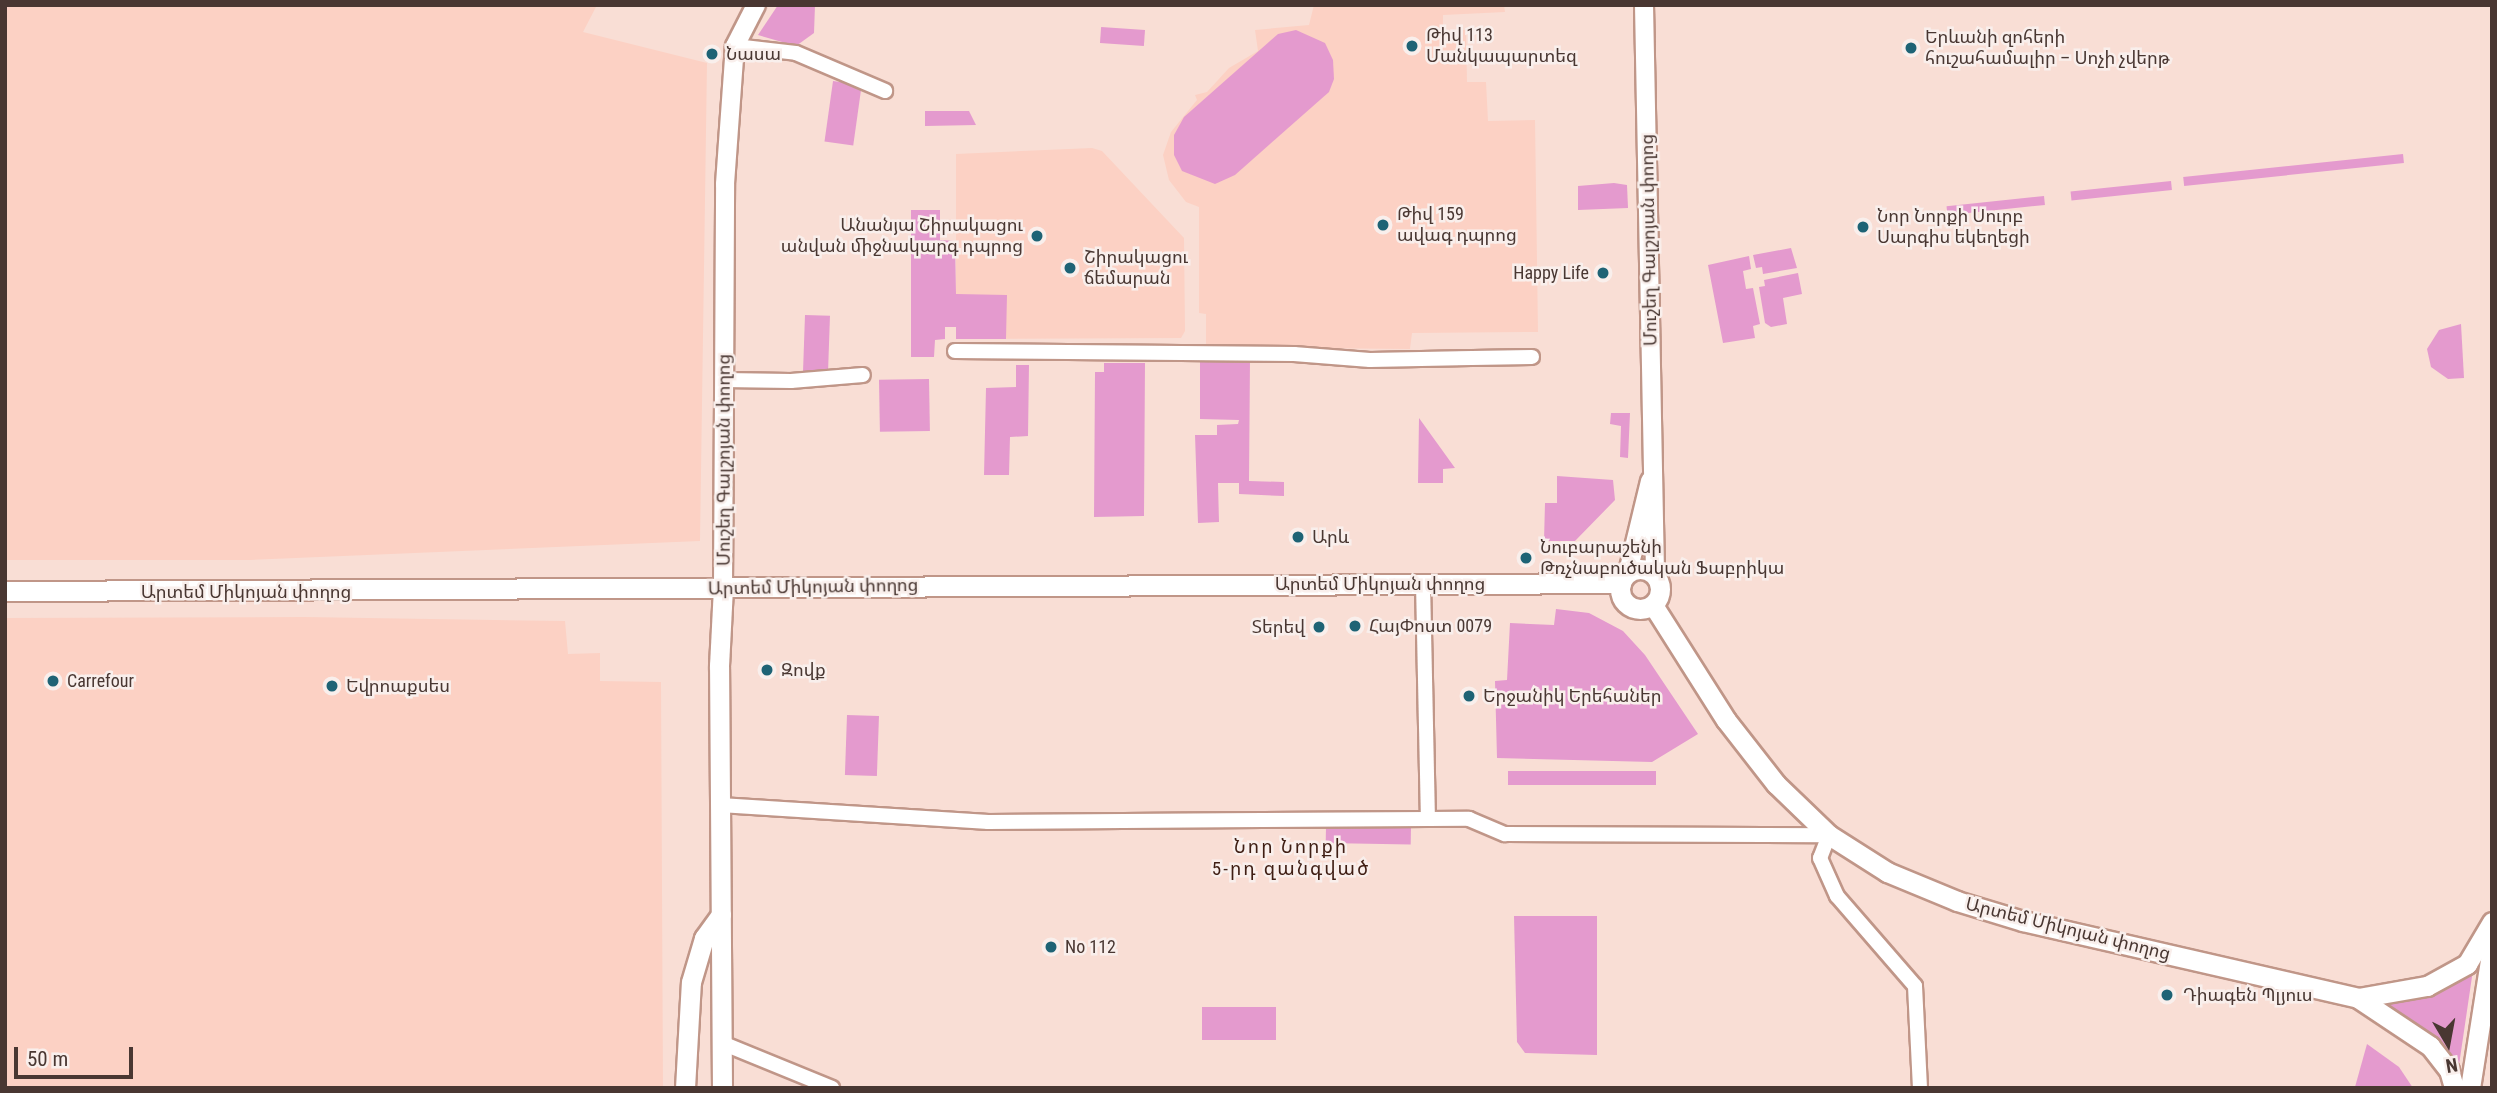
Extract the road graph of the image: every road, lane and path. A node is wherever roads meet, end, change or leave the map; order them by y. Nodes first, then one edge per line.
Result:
1 (756, 5) edge
2 (1643, 5) edge
3 (735, 46) junction
4 (885, 91) dead end
5 (955, 351) dead end
6 (1532, 356) dead end
7 (863, 374) dead end
8 (724, 380) junction
9 (1652, 474) junction
10 (1655, 575) junction
11 (1624, 578) junction
12 (1423, 583) junction
13 (723, 587) junction
14 (5, 591) edge
15 (1653, 605) junction
16 (720, 805) junction
17 (1428, 819) junction
18 (1829, 835) junction
19 (721, 915) junction
20 (2492, 922) edge
21 (2492, 947) edge
22 (2358, 998) junction
23 (722, 1043) junction
24 (723, 1085) edge
25 (685, 1088) edge
26 (832, 1088) edge
27 (1920, 1088) edge
28 (2454, 1088) edge
29 (2470, 1088) edge

1 - 3 street, Մուշեղ Գալշոյան փողոց
2 - 9 street, Մուշեղ Գալշոյան փողոց
3 - 4 street
3 - 8 street, Մուշեղ Գալշոյան փողոց
5 - 6 street
7 - 8 street
8 - 13 street, Մուշեղ Գալշոյան փողոց
9 - 10 street, Մուշեղ Գալշոյան փողոց
9 - 11 street, Մուշեղ Գալշոյան փողոց
10 - 11 main road
10 - 15 main road
11 - 12 main road, Արտեմ Միկոյան փողոց
11 - 15 main road
12 - 13 main road, Արտեմ Միկոյան փողոց
12 - 17 street
13 - 14 main road, Արտեմ Միկոյան փողոց
13 - 16 main road, Մուշեղ Գալշոյան փողոց
15 - 18 main road, Արտեմ Միկոյան փողոց
16 - 17 street
16 - 19 main road, Մուշեղ Գալշոյան փողոց
17 - 18 street
18 - 22 main road, Արտեմ Միկոյան փողոց
18 - 27 street
19 - 23 main road, Մուշեղ Գալշոյան փողոց
19 - 25 main road
20 - 22 main road, Արտեմ Միկոյան փողոց
21 - 29 main road
22 - 28 main road, Արտեմ Միկոյան փողոց
23 - 24 main road, Մուշեղ Գալշոյան փողոց
23 - 26 street

